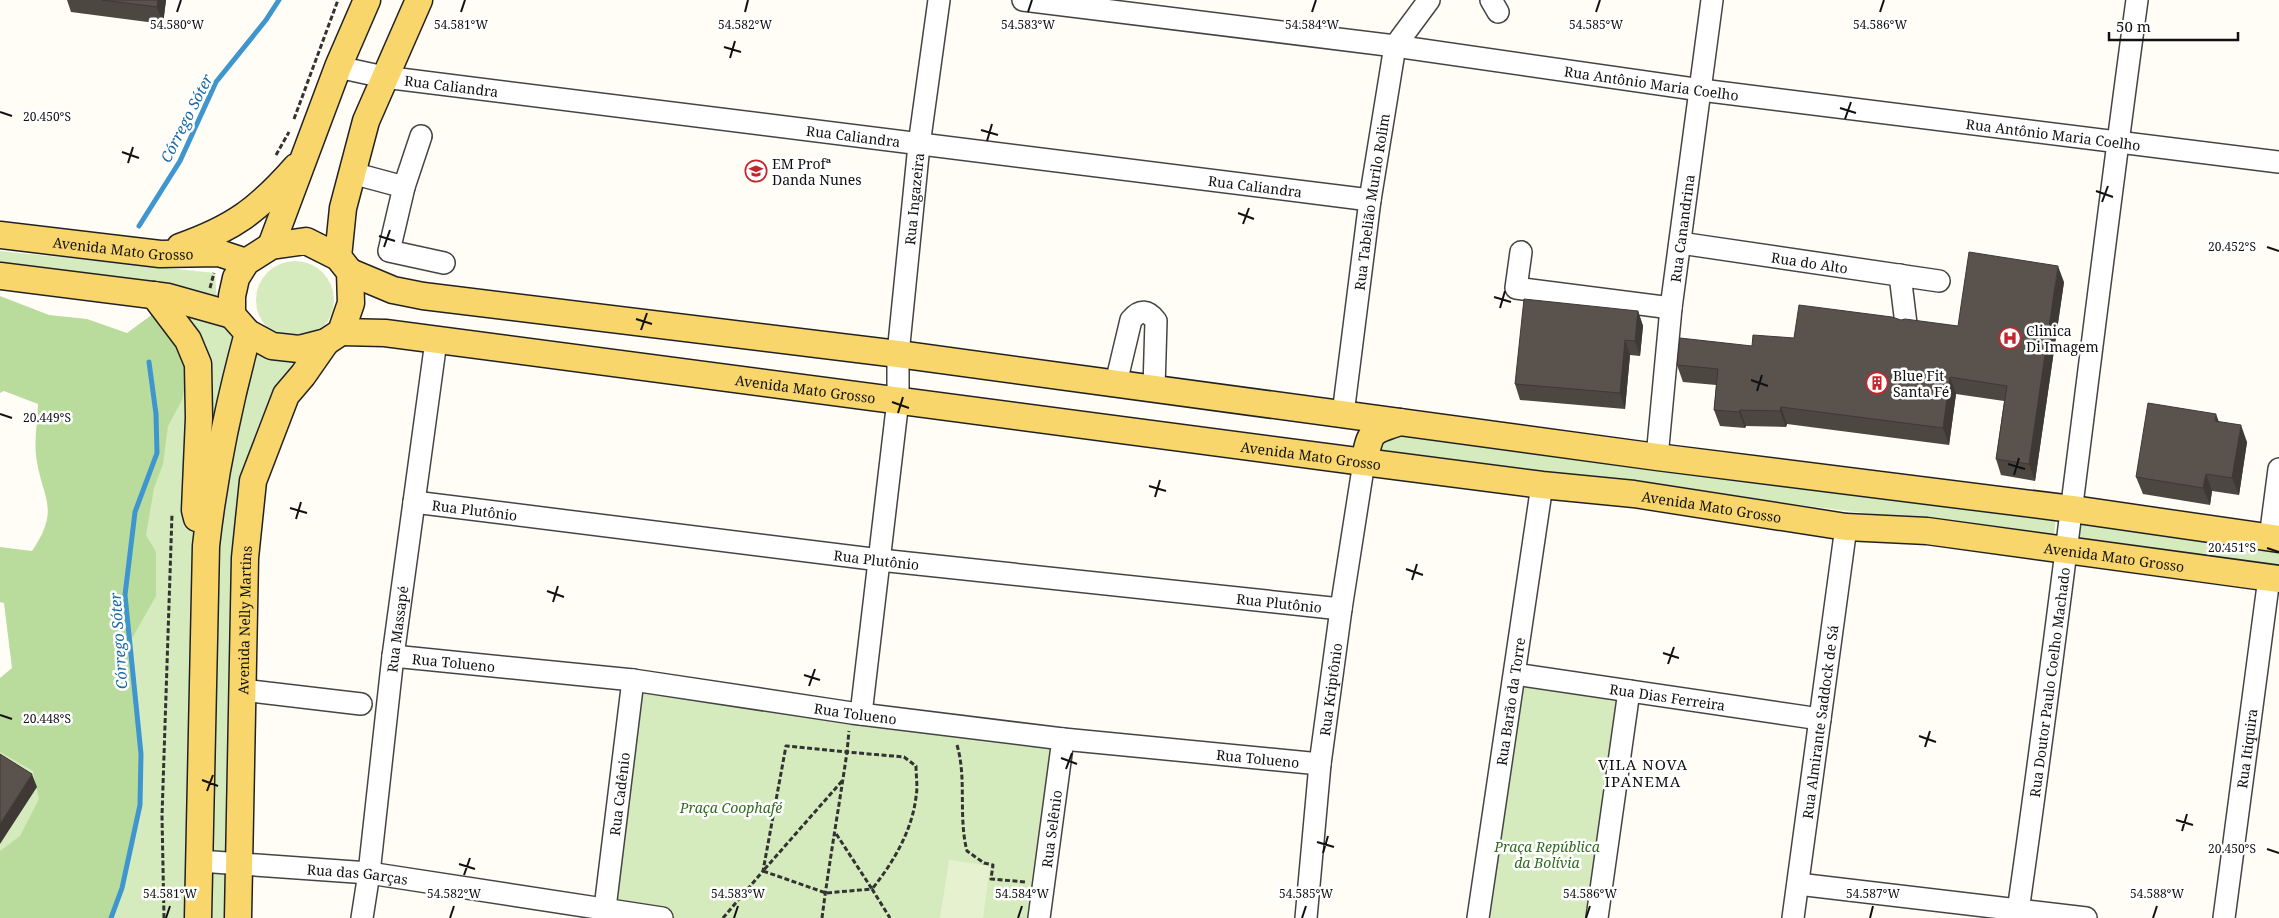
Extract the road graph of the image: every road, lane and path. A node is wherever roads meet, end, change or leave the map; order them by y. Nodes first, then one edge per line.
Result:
1 (367, 0) edge
2 (419, 0) edge
3 (939, 0) edge
4 (1023, 0) edge
5 (1429, 0) edge
6 (1712, 0) edge
7 (2137, 0) edge
8 (1395, 46) junction
9 (338, 67) junction
10 (384, 77) junction
11 (1701, 90) junction
12 (421, 136) dead end
13 (2117, 141) junction
14 (919, 145) junction
15 (305, 156) junction
16 (2279, 162) edge
17 (352, 173) junction
18 (404, 187) junction
19 (1370, 200) junction
20 (0, 235) edge
21 (1680, 243) junction
22 (271, 246) junction
23 (1521, 252) dead end
24 (160, 254) junction
25 (246, 262) junction
26 (444, 263) dead end
27 (344, 264) junction
28 (1900, 275) junction
29 (0, 276) edge
30 (1940, 281) dead end
31 (154, 295) junction
32 (1671, 308) junction
33 (240, 324) junction
34 (1906, 324) edge
35 (333, 337) junction
36 (436, 340) junction
37 (898, 354) junction
38 (1116, 383) junction
39 (1154, 388) junction
40 (898, 400) junction
41 (1343, 414) junction
42 (1400, 422) junction
43 (1657, 457) junction
44 (1364, 462) junction
45 (2279, 469) edge
46 (1542, 485) junction
47 (1634, 494) junction
48 (414, 502) junction
49 (2072, 509) junction
50 (1846, 527) junction
51 (2274, 539) edge
52 (206, 546) junction
53 (2067, 551) junction
54 (880, 560) junction
55 (2274, 578) edge
56 (1341, 609) junction
57 (393, 656) junction
58 (1515, 674) junction
59 (633, 680) junction
60 (242, 690) junction
61 (1629, 691) junction
62 (361, 704) dead end
63 (856, 713) junction
64 (1820, 719) junction
65 (952, 725) junction
66 (1063, 739) junction
67 (847, 752) junction
68 (1320, 764) junction
69 (843, 780) junction
70 (835, 832) junction
71 (199, 861) junction
72 (239, 862) junction
73 (763, 871) junction
74 (369, 873) junction
75 (1044, 884) junction
76 (1798, 884) junction
77 (872, 889) junction
78 (826, 893) junction
79 (605, 908) junction
80 (2018, 913) edge
81 (198, 918) edge
82 (238, 918) edge
83 (362, 918) edge
84 (662, 918) edge
85 (723, 918) edge
86 (822, 918) edge
87 (890, 918) edge
88 (1039, 918) edge
89 (1306, 918) edge
90 (1478, 918) edge
91 (1597, 918) edge
92 (1794, 918) edge
93 (2086, 918) edge
94 (2224, 918) edge

1 - 9 main road
2 - 10 main road
3 - 14 street, Rua Ingazeira
4 - 8 street, Rua Antônio Maria Coelho
5 - 8 street, Rua Tabelião Murilo Rolim
6 - 11 street, Rua Canandrina
7 - 13 street, Rua Doutor Paulo Coelho Machado
8 - 11 street, Rua Antônio Maria Coelho
8 - 19 street, Rua Tabelião Murilo Rolim
9 - 10 street, Rua Caliandra
9 - 15 main road
10 - 14 street, Rua Caliandra
10 - 17 main road
11 - 13 street, Rua Antônio Maria Coelho
11 - 21 street, Rua Canandrina
12 - 18 street
13 - 16 street, Rua Antônio Maria Coelho
13 - 49 street, Rua Doutor Paulo Coelho Machado
14 - 19 street, Rua Caliandra
14 - 37 street, Rua Ingazeira
15 - 22 main road
15 - 24 main road
17 - 18 street
17 - 27 main road
18 - 26 street
19 - 41 street, Rua Tabelião Murilo Rolim
20 - 24 main road, Avenida Mato Grosso
21 - 28 street, Rua do Alto
21 - 32 street, Rua Canandrina
22 - 25 main road
22 - 27 main road
23 - 32 street
24 - 25 main road, Avenida Mato Grosso
25 - 33 main road
27 - 35 main road
27 - 37 main road
28 - 30 street, Rua do Alto
28 - 34 street
29 - 31 main road
31 - 33 main road
31 - 52 main road
32 - 43 street, Rua Canandrina
33 - 35 main road
33 - 52 main road
35 - 36 main road, Avenida Mato Grosso
35 - 60 main road, Avenida Nelly Martins
36 - 40 main road, Avenida Mato Grosso
36 - 48 street, Rua Massapé
37 - 38 main road
37 - 40 street, Rua Ingazeira
38 - 39 main road
38 - 39 street
39 - 41 main road
40 - 44 main road, Avenida Mato Grosso
40 - 54 street, Rua Ingazeira
41 - 42 main road
42 - 43 main road
42 - 44 main road
43 - 47 main road
43 - 49 main road
44 - 46 main road, Avenida Mato Grosso
44 - 56 street, Rua Kriptônio
45 - 51 street
46 - 47 main road, Avenida Mato Grosso
46 - 58 street, Rua Barão da Torre
47 - 50 main road, Avenida Mato Grosso
48 - 54 street, Rua Plutônio
48 - 57 street, Rua Massapé
49 - 51 main road
49 - 53 street, Rua Doutor Paulo Coelho Machado
50 - 53 main road, Avenida Mato Grosso
50 - 64 street, Rua Almirante Saddock de Sá
52 - 71 main road
53 - 55 main road, Avenida Mato Grosso
53 - 80 street, Rua Doutor Paulo Coelho Machado
54 - 56 street, Rua Plutônio
54 - 63 street, Rua Ingazeira
55 - 94 street, Rua Itiquira
56 - 68 street, Rua Kriptônio
57 - 59 street, Rua Tolueno
57 - 74 street, Rua Massapé
58 - 61 street, Rua Dias Ferreira
58 - 90 street, Rua Barão da Torre
59 - 63 street, Rua Tolueno
59 - 79 street, Rua Cadênio
60 - 62 street
60 - 72 main road, Avenida Nelly Martins
61 - 64 street, Rua Dias Ferreira
61 - 91 street
63 - 65 street, Rua Tolueno
63 - 67 path
64 - 76 street, Rua Almirante Saddock de Sá
65 - 66 street, Rua Tolueno
65 - 75 path
66 - 68 street, Rua Tolueno
66 - 75 street, Rua Selênio
67 - 69 path
67 - 73 path
67 - 77 path
68 - 89 street, Rua Kriptônio
69 - 70 path
69 - 73 path
70 - 77 path
70 - 78 path
71 - 72 street, Rua das Garças
71 - 81 main road
72 - 74 street, Rua das Garças
72 - 82 main road, Avenida Nelly Martins
73 - 78 path
73 - 85 path
74 - 79 street, Rua das Garças
74 - 83 street, Rua Massapé
75 - 88 street, Rua Selênio
76 - 80 street
76 - 92 street, Rua Almirante Saddock de Sá
77 - 78 path
77 - 87 path
78 - 86 path
79 - 84 street, Rua das Garças
80 - 93 street

